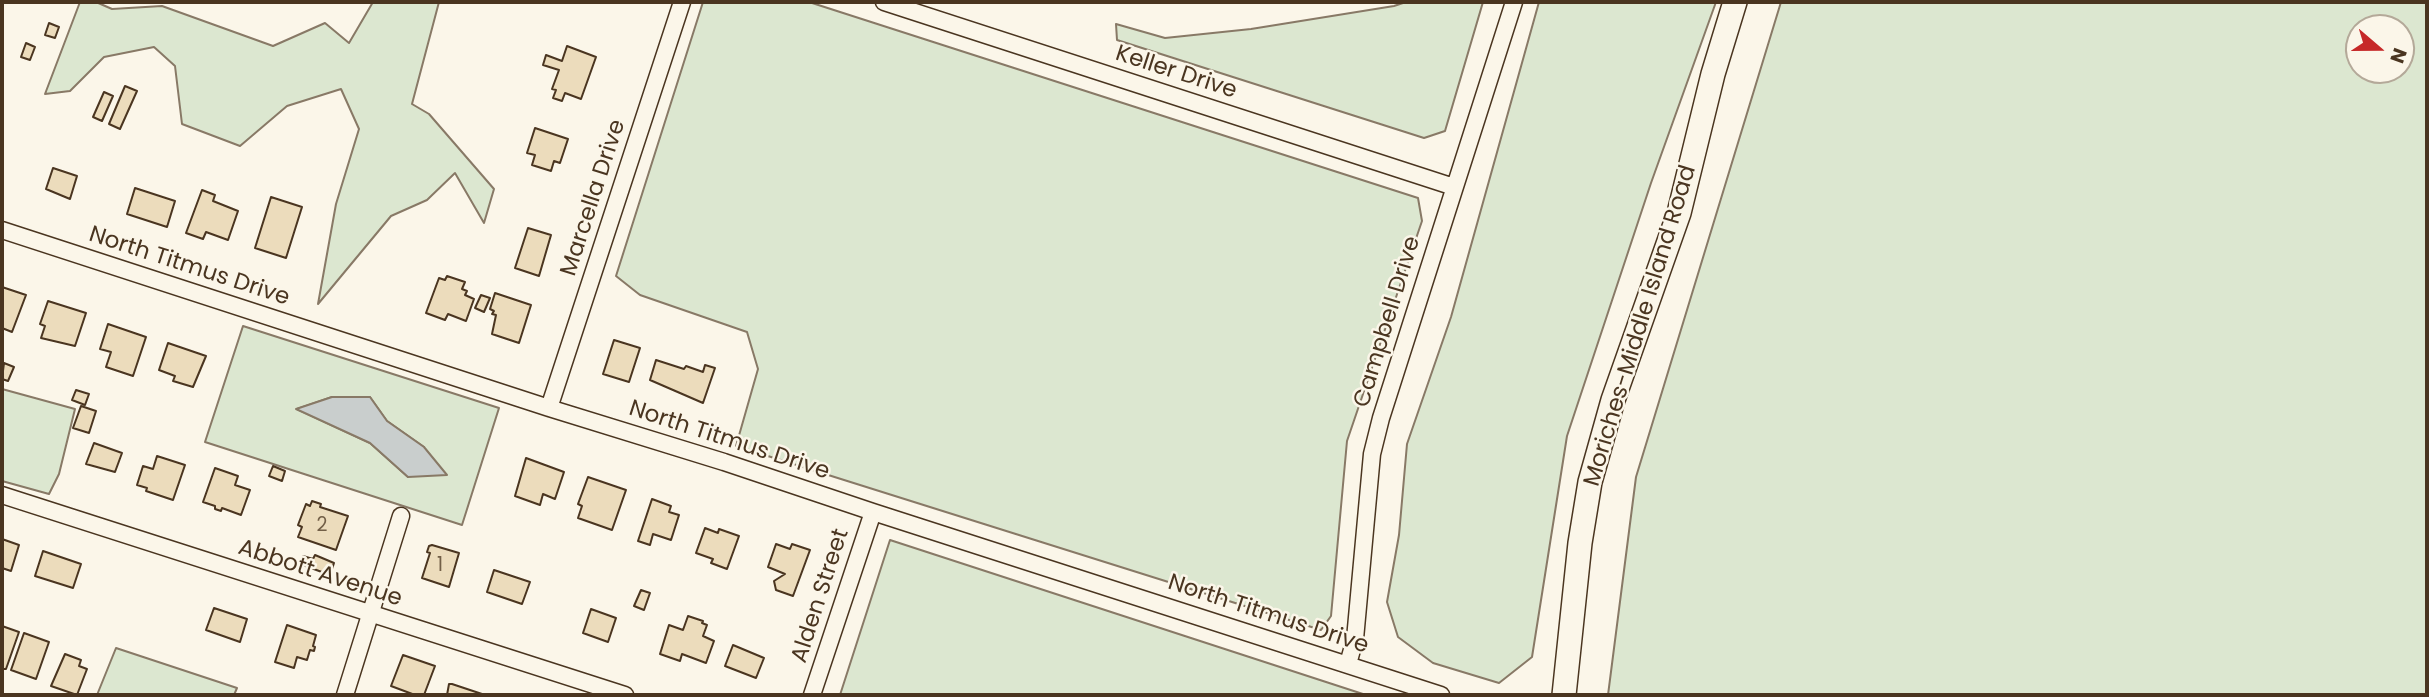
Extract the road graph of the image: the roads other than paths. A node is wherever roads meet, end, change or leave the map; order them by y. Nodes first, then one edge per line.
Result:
1 (682, 2) edge
2 (884, 2) edge
3 (1514, 2) edge
4 (1735, 2) edge
5 (1454, 187) junction
6 (2, 230) edge
7 (550, 408) junction
8 (2, 495) edge
9 (873, 512) junction
10 (401, 516) dead end
11 (372, 614) junction
12 (1348, 664) junction
13 (345, 695) edge
14 (625, 695) edge
15 (812, 695) edge
16 (1441, 695) edge
17 (1564, 695) edge

1 - 7 street, Marcella Drive
2 - 5 street, Keller Drive
3 - 5 street, Campbell Drive
4 - 17 main road, Moriches-Middle Island Road
5 - 12 street, Campbell Drive
6 - 7 street, North Titmus Drive
7 - 9 street, North Titmus Drive
8 - 11 street, Abbott Avenue
9 - 12 street, North Titmus Drive
9 - 15 street, Alden Street
10 - 11 street
11 - 13 street
11 - 14 street, Abbott Avenue
12 - 16 street, North Titmus Drive

